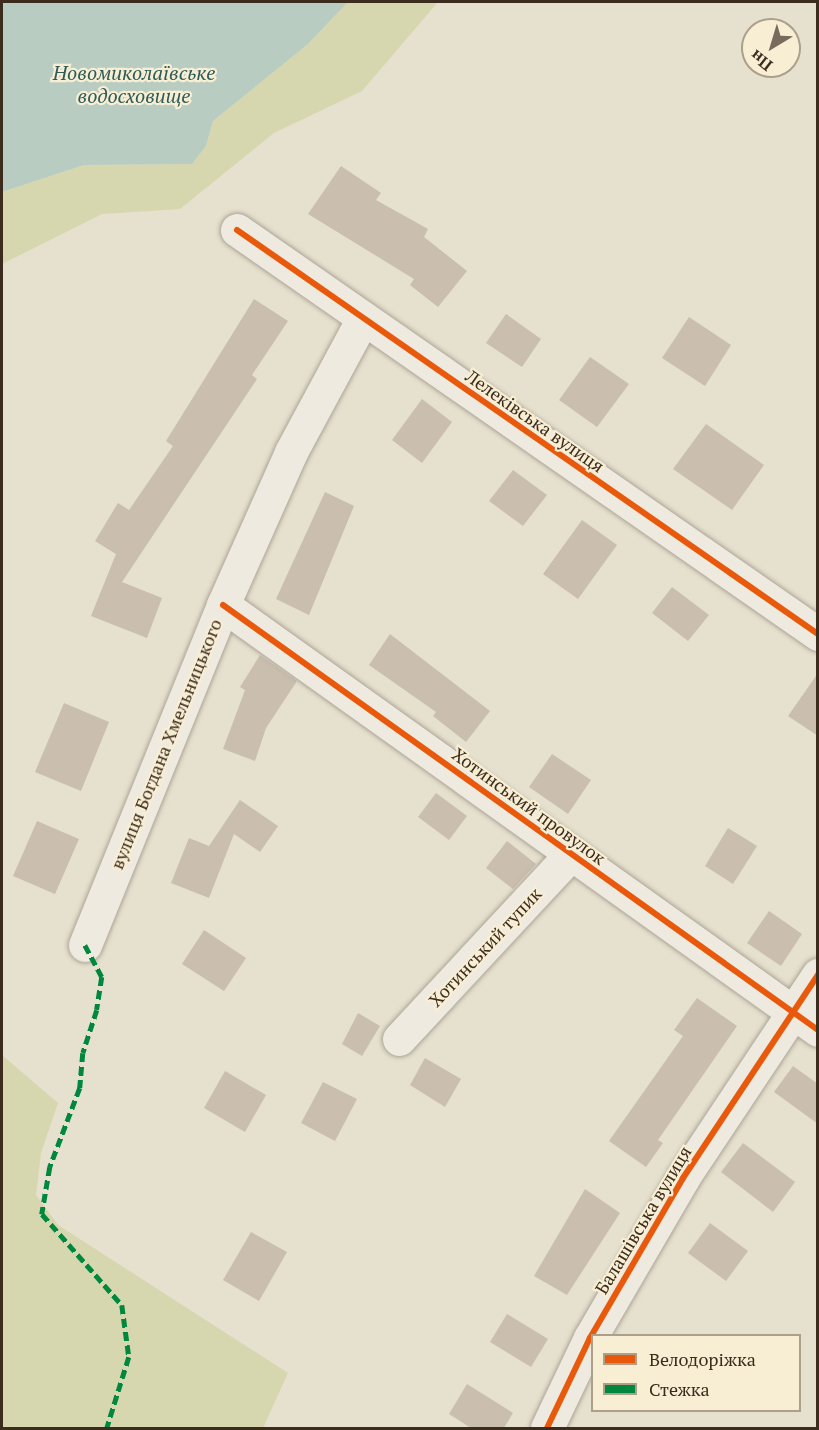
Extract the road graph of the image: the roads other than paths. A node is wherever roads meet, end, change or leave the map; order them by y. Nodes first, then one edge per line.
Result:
1 (237, 230) dead end
2 (363, 320) junction
3 (223, 605) junction
4 (818, 634) edge
5 (571, 854) junction
6 (85, 945) dead end
7 (818, 975) edge
8 (806, 1022) edge
9 (399, 1039) dead end
10 (592, 1334) edge
11 (591, 1336) edge
12 (547, 1428) edge

1 - 2 street, Лелеківська вулиця
2 - 3 street, вулиця Богдана Хмельницького
2 - 4 street, Лелеківська вулиця
3 - 5 street, Хотинський провулок
3 - 6 street, вулиця Богдана Хмельницького
5 - 8 street, Хотинський провулок
5 - 9 street, Хотинський тупик
7 - 8 street, Балашівська вулиця
8 - 10 street, Балашівська вулиця
11 - 12 street, Балашівська вулиця

